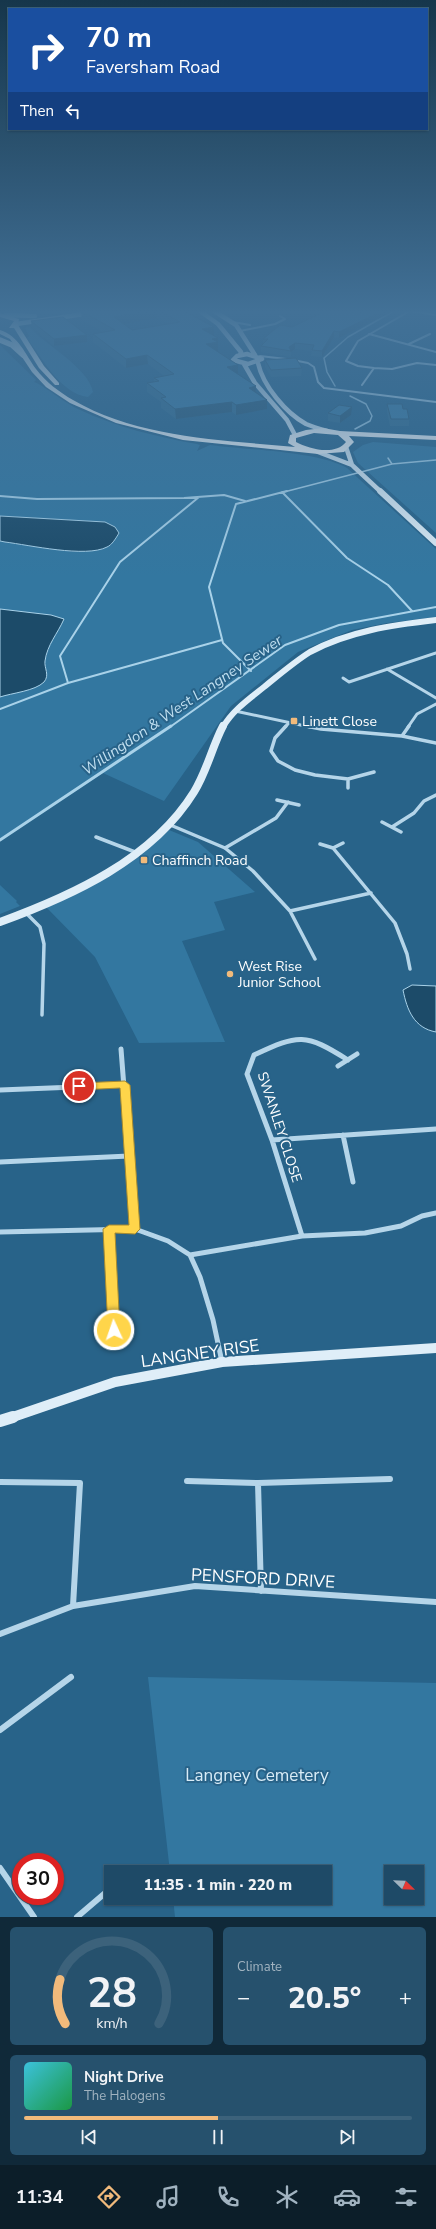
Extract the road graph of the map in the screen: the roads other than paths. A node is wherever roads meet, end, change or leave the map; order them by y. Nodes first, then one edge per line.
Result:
1 (67, 398) edge
2 (80, 398) edge
3 (269, 398) edge
4 (280, 398) edge
5 (408, 398) edge
6 (436, 402) edge
7 (327, 431) junction
8 (335, 432) junction
9 (294, 436) junction
10 (436, 438) edge
11 (436, 444) edge
12 (348, 446) junction
13 (307, 451) junction
14 (318, 452) junction
15 (352, 465) junction
16 (436, 543) edge
17 (436, 620) edge
18 (436, 653) edge
19 (387, 669) junction
20 (343, 678) dead end
21 (436, 698) edge
22 (436, 704) edge
23 (236, 711) junction
24 (288, 724) junction
25 (402, 736) junction
26 (436, 743) edge
27 (374, 772) dead end
28 (348, 779) junction
29 (348, 788) dead end
30 (436, 795) edge
31 (277, 800) dead end
32 (288, 802) junction
33 (299, 805) dead end
34 (382, 822) dead end
35 (168, 824) junction
36 (392, 827) junction
37 (401, 832) dead end
38 (96, 837) dead end
39 (343, 843) dead end
40 (320, 844) dead end
41 (225, 848) junction
42 (332, 848) junction
43 (135, 852) junction
44 (371, 893) junction
45 (290, 911) junction
46 (26, 913) junction
47 (0, 922) edge
48 (315, 959) dead end
49 (410, 969) dead end
50 (42, 1015) dead end
51 (121, 1049) dead end
52 (357, 1054) dead end
53 (348, 1060) junction
54 (338, 1066) dead end
55 (125, 1085) junction
56 (0, 1090) edge
57 (436, 1130) edge
58 (343, 1135) junction
59 (272, 1140) junction
60 (129, 1156) junction
61 (0, 1162) edge
62 (353, 1182) dead end
63 (436, 1213) edge
64 (109, 1229) junction
65 (135, 1229) junction
66 (0, 1232) edge
67 (302, 1236) junction
68 (190, 1255) junction
69 (114, 1330) dead end
70 (436, 1348) edge
71 (222, 1362) junction
72 (0, 1422) edge
73 (390, 1479) dead end
74 (187, 1481) dead end
75 (0, 1482) edge
76 (258, 1483) junction
77 (261, 1590) junction
78 (436, 1602) edge
79 (73, 1606) junction
80 (0, 1634) edge
81 (71, 1677) dead end
82 (0, 1730) edge
83 (0, 1868) edge
84 (104, 1894) edge
85 (34, 1917) edge
86 (77, 1917) edge

1 - 13 highway
2 - 9 highway
3 - 9 street
4 - 7 street
5 - 6 street
7 - 8 highway
7 - 9 highway
8 - 10 highway
8 - 12 highway
9 - 13 highway
11 - 12 highway
12 - 14 highway
12 - 15 street
13 - 14 highway
14 - 15 street
15 - 16 street
17 - 23 street
18 - 19 street
19 - 20 street
19 - 21 street
22 - 25 street
23 - 24 street
23 - 35 street
24 - 25 street
24 - 28 street
25 - 26 street
27 - 28 street
28 - 29 street
30 - 36 street
31 - 32 street
32 - 33 street
32 - 41 street
34 - 36 street
35 - 41 street
35 - 43 street
36 - 37 street
38 - 43 street
39 - 42 street
40 - 42 street
41 - 45 street
42 - 44 street
43 - 46 street
44 - 45 street
44 - 49 street
45 - 48 street
46 - 47 street
46 - 50 street
51 - 55 street
52 - 53 street
53 - 54 street
53 - 59 street, SWANLEY CLOSE
55 - 56 street
55 - 60 street
57 - 58 street
58 - 59 street
58 - 62 street
59 - 67 street, SWANLEY CLOSE
60 - 61 street
60 - 65 street
63 - 67 street
64 - 65 street
64 - 66 street
64 - 69 street
65 - 68 street
67 - 68 street
68 - 71 street
70 - 71 street, LANGNEY RISE
71 - 72 street, LANGNEY RISE
73 - 76 street
74 - 76 street
75 - 79 street
76 - 77 street
77 - 78 street, PENSFORD DRIVE
77 - 79 street, PENSFORD DRIVE
79 - 80 street, PENSFORD DRIVE
81 - 82 street
83 - 85 street
84 - 86 street

